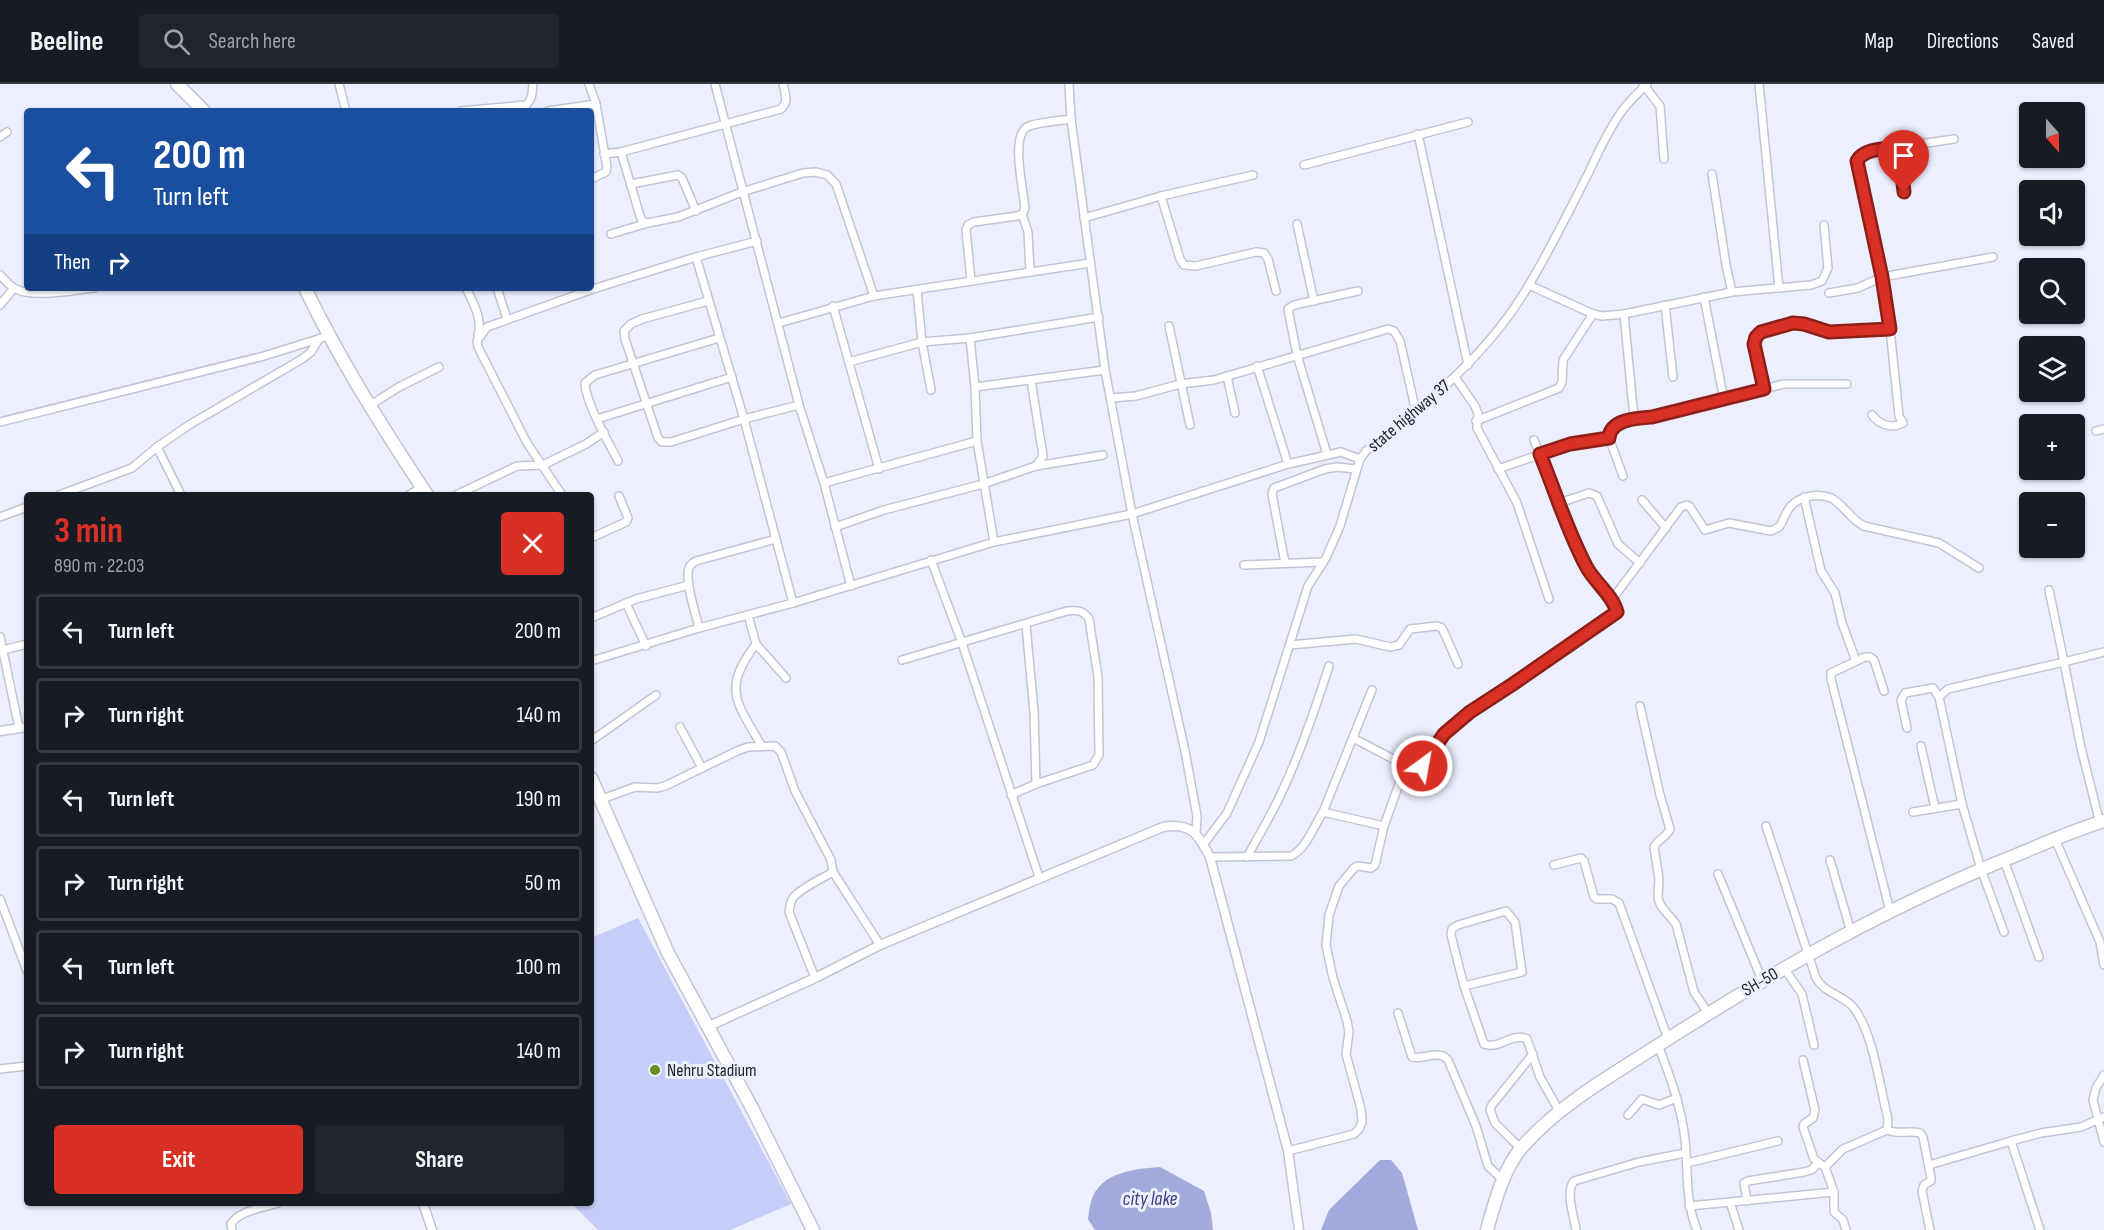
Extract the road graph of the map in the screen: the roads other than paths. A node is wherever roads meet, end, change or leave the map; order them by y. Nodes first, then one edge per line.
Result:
1 (339, 84) edge
2 (533, 84) edge
3 (589, 84) edge
4 (715, 84) edge
5 (783, 84) edge
6 (1069, 84) edge
7 (1758, 84) edge
8 (180, 85) edge
9 (1645, 85) edge
10 (596, 104) junction
11 (201, 108) edge
12 (345, 108) edge
13 (494, 108) edge
14 (569, 108) edge
15 (1071, 119) junction
16 (1468, 122) dead end
17 (727, 124) junction
18 (8, 132) dead end
19 (1418, 134) junction
20 (0, 137) edge
21 (1954, 139) dead end
22 (1899, 147) junction
23 (621, 152) junction
24 (604, 154) junction
25 (1664, 159) dead end
26 (1304, 165) dead end
27 (1712, 174) dead end
28 (1253, 175) dead end
29 (594, 178) edge
30 (631, 184) junction
31 (742, 192) junction
32 (1904, 192) dead end
33 (1161, 196) junction
34 (696, 211) junction
35 (1023, 214) junction
36 (1084, 218) junction
37 (648, 223) junction
38 (1297, 224) dead end
39 (1824, 225) dead end
40 (611, 234) dead end
41 (757, 241) junction
42 (696, 257) junction
43 (1993, 257) dead end
44 (1090, 262) junction
45 (1030, 272) junction
46 (0, 275) edge
47 (1882, 277) junction
48 (971, 280) junction
49 (1529, 285) junction
50 (14, 288) junction
51 (1779, 288) junction
52 (594, 290) edge
53 (917, 290) junction
54 (64, 291) edge
55 (306, 291) edge
56 (467, 291) edge
57 (498, 291) edge
58 (592, 291) edge
59 (1276, 291) dead end
60 (1358, 291) dead end
61 (1732, 292) junction
62 (1829, 293) dead end
63 (874, 296) junction
64 (1704, 297) junction
65 (708, 301) junction
66 (1314, 301) junction
67 (0, 305) edge
68 (1665, 305) junction
69 (833, 306) junction
70 (1593, 314) junction
71 (1624, 314) junction
72 (1099, 317) junction
73 (507, 319) junction
74 (778, 322) junction
75 (1169, 326) dead end
76 (1890, 329) junction
77 (323, 337) junction
78 (719, 338) junction
79 (970, 338) junction
80 (477, 341) junction
81 (922, 342) junction
82 (1297, 355) junction
83 (849, 362) junction
84 (634, 363) junction
85 (1468, 365) junction
86 (1257, 366) junction
87 (439, 367) dead end
88 (1105, 370) junction
89 (1227, 376) junction
90 (732, 377) junction
91 (1455, 377) junction
92 (1673, 377) dead end
93 (1031, 380) junction
94 (1180, 384) junction
95 (1847, 384) dead end
96 (975, 387) junction
97 (1764, 389) junction
98 (931, 390) dead end
99 (1111, 398) junction
100 (1724, 400) junction
101 (646, 403) junction
102 (799, 405) junction
103 (369, 406) junction
104 (1416, 412) junction
105 (1235, 413) dead end
106 (1872, 415) dead end
107 (1634, 418) junction
108 (597, 419) junction
109 (744, 419) junction
110 (1476, 421) junction
111 (0, 422) edge
112 (1190, 425) dead end
113 (604, 432) junction
114 (1609, 438) junction
115 (1534, 440) dead end
116 (976, 441) junction
117 (157, 447) junction
118 (1327, 454) junction
119 (1540, 454) junction
120 (1103, 455) dead end
121 (1360, 459) junction
122 (618, 461) dead end
123 (1288, 464) junction
124 (543, 465) junction
125 (1036, 466) junction
126 (879, 469) junction
127 (1356, 469) junction
128 (1498, 469) junction
129 (1623, 476) dead end
130 (824, 483) junction
131 (983, 484) junction
132 (425, 491) edge
133 (74, 492) edge
134 (180, 492) edge
135 (462, 492) edge
136 (560, 492) edge
137 (619, 496) dead end
138 (1804, 497) junction
139 (1642, 500) dead end
140 (1560, 503) junction
141 (24, 508) edge
142 (1132, 514) junction
143 (0, 517) edge
144 (835, 527) junction
145 (1666, 528) junction
146 (594, 537) edge
147 (776, 539) junction
148 (994, 542) junction
149 (931, 560) junction
150 (1323, 562) junction
151 (1285, 563) junction
152 (1640, 563) junction
153 (1244, 564) dead end
154 (1979, 568) dead end
155 (689, 585) junction
156 (851, 586) junction
157 (2049, 590) dead end
158 (1549, 599) dead end
159 (1612, 600) junction
160 (626, 603) junction
161 (793, 603) junction
162 (748, 615) junction
163 (594, 617) edge
164 (1026, 625) junction
165 (699, 628) junction
166 (0, 637) edge
167 (962, 643) junction
168 (756, 644) junction
169 (24, 645) edge
170 (1290, 645) junction
171 (646, 646) junction
172 (3, 650) junction
173 (2104, 652) edge
174 (594, 660) edge
175 (902, 660) dead end
176 (1856, 661) junction
177 (2064, 662) junction
178 (1458, 664) dead end
179 (1329, 666) dead end
180 (786, 678) dead end
181 (1372, 690) dead end
182 (1884, 691) dead end
183 (656, 695) dead end
184 (1939, 697) junction
185 (1640, 706) dead end
186 (680, 727) dead end
187 (23, 728) edge
188 (1907, 729) dead end
189 (0, 731) edge
190 (1353, 738) junction
191 (594, 739) edge
192 (761, 745) junction
193 (1921, 746) dead end
194 (702, 768) junction
195 (1404, 770) junction
196 (594, 784) edge
197 (1036, 784) junction
198 (1011, 795) junction
199 (602, 799) junction
200 (1962, 804) junction
201 (1935, 808) junction
202 (1323, 812) junction
203 (1913, 812) dead end
204 (2102, 822) edge
205 (1384, 826) junction
206 (1766, 826) dead end
207 (1196, 833) junction
208 (2055, 839) junction
209 (1203, 845) junction
210 (1210, 857) junction
211 (1247, 857) junction
212 (1830, 860) dead end
213 (2004, 860) junction
214 (1554, 865) dead end
215 (1981, 869) junction
216 (833, 872) junction
217 (1718, 874) dead end
218 (1039, 877) junction
219 (0, 899) edge
220 (1890, 911) junction
221 (4, 924) edge
222 (1851, 932) junction
223 (2004, 932) dead end
224 (880, 945) junction
225 (1808, 956) junction
226 (2039, 957) dead end
227 (24, 964) edge
228 (2104, 965) edge
229 (1784, 968) junction
230 (815, 978) junction
231 (1762, 981) junction
232 (1464, 986) junction
233 (1398, 1013) dead end
234 (1708, 1013) junction
235 (707, 1027) junction
236 (1663, 1042) junction
237 (1814, 1045) dead end
238 (1533, 1054) junction
239 (1803, 1060) dead end
240 (24, 1066) edge
241 (0, 1069) edge
242 (2104, 1075) edge
243 (1677, 1098) junction
244 (1558, 1111) junction
245 (1628, 1115) dead end
246 (2101, 1118) edge
247 (1887, 1130) junction
248 (1778, 1141) dead end
249 (2011, 1141) junction
250 (2104, 1142) edge
251 (1521, 1149) junction
252 (1288, 1151) junction
253 (1686, 1153) junction
254 (1688, 1163) junction
255 (1822, 1165) junction
256 (1929, 1165) junction
257 (1503, 1180) junction
258 (1834, 1192) junction
259 (1747, 1201) junction
260 (1730, 1202) junction
261 (269, 1206) edge
262 (424, 1206) edge
263 (1689, 1206) junction
264 (232, 1230) edge
265 (432, 1230) edge
266 (813, 1230) edge
267 (1299, 1230) edge
268 (1487, 1230) edge
269 (1576, 1230) edge
270 (1697, 1230) edge
271 (1739, 1230) edge
272 (1846, 1230) edge
273 (1930, 1230) edge
274 (2040, 1230) edge

1 - 12 street
2 - 13 street
3 - 10 street
4 - 17 street
5 - 17 street
6 - 15 street
7 - 51 street
8 - 11 highway
9 - 25 street
9 - 49 street, state highway 37
10 - 14 street
10 - 24 street
15 - 35 street
15 - 36 street
16 - 19 street
17 - 23 street
17 - 31 street
18 - 20 street
19 - 26 street
19 - 85 street
21 - 22 street
22 - 32 street
22 - 47 street
23 - 24 street
23 - 30 street
24 - 29 street
27 - 61 street
28 - 33 street
30 - 34 street
30 - 37 street
31 - 34 street
31 - 41 street
31 - 63 street
33 - 36 street
33 - 59 street
34 - 37 street
35 - 45 street
35 - 48 street
36 - 44 street
37 - 40 street
38 - 66 street
39 - 51 street
41 - 42 street
41 - 74 street
42 - 52 street
42 - 65 street
43 - 47 street
44 - 45 street
44 - 72 street
45 - 48 street
46 - 50 street
47 - 62 street
47 - 76 street
48 - 53 street
49 - 70 street
49 - 85 street, state highway 37
50 - 54 street
50 - 67 street
51 - 61 street
53 - 63 street
53 - 81 street
55 - 77 highway
56 - 80 street
57 - 73 street
58 - 73 street
60 - 66 street
61 - 64 street
63 - 69 street
64 - 68 street
64 - 100 street
65 - 78 street
65 - 84 street
66 - 82 street
68 - 71 street
68 - 92 street
69 - 74 street
69 - 83 street
70 - 71 street
70 - 110 street
71 - 107 street
72 - 79 street
72 - 88 street
73 - 80 street
74 - 102 street
75 - 94 street
76 - 97 street
76 - 106 street
77 - 103 highway
77 - 111 street
77 - 117 street
78 - 84 street
78 - 90 street
79 - 81 street
79 - 96 street
80 - 124 street
81 - 83 street
81 - 98 street
82 - 86 street
82 - 104 street
82 - 118 street
83 - 126 street
84 - 101 street
84 - 108 street
85 - 91 street, state highway 37
86 - 89 street
86 - 123 street
87 - 103 street
88 - 93 street
88 - 99 street
89 - 94 street
89 - 105 street
90 - 101 street
90 - 109 street
91 - 104 street, state highway 37
91 - 110 street
93 - 96 street
93 - 125 street
94 - 99 street
94 - 112 street
95 - 97 street
96 - 116 street
97 - 100 street
99 - 142 street
100 - 107 street
101 - 108 street
101 - 109 street
102 - 109 street
102 - 130 street
103 - 132 highway
104 - 121 street, state highway 37
107 - 114 street
108 - 113 street
109 - 147 street
110 - 128 street
113 - 122 street
113 - 124 street
114 - 119 street
114 - 129 street
115 - 119 street
116 - 126 street
116 - 131 street
117 - 133 street
117 - 134 street
118 - 121 street
118 - 123 street
119 - 128 street
119 - 140 street
120 - 125 street
121 - 127 street, state highway 37
123 - 142 street
124 - 135 street
124 - 136 street
125 - 131 street
126 - 130 street
127 - 150 street, state highway 37
127 - 151 street
128 - 158 street
130 - 144 street
131 - 144 street
131 - 148 street
137 - 146 street
138 - 145 street
138 - 154 street
138 - 176 street
139 - 145 street
140 - 152 street
140 - 159 street
141 - 143 street
142 - 148 street
142 - 207 street
144 - 156 street
145 - 152 street
147 - 155 street
147 - 161 street
148 - 149 street
149 - 156 street
149 - 167 street
150 - 151 street
150 - 170 street, state highway 37
151 - 153 street
152 - 159 street
155 - 160 street
155 - 165 street
156 - 161 street
157 - 177 street
159 - 195 street
160 - 163 street
160 - 171 street
161 - 162 street
162 - 165 street
162 - 168 street
164 - 167 street
164 - 197 street
164 - 197 street
165 - 171 street
166 - 172 street
167 - 175 street
167 - 198 street
168 - 180 street
168 - 192 street
169 - 172 street
170 - 178 street
170 - 209 street, state highway 37
171 - 174 street
172 - 187 street
173 - 177 street
176 - 182 street
176 - 220 street
177 - 184 street
177 - 204 street
179 - 211 street
181 - 190 street
183 - 191 street
184 - 188 street
184 - 200 street
185 - 234 street
186 - 194 street
187 - 189 street
190 - 195 street
190 - 202 street
192 - 194 street
192 - 216 street
193 - 201 street
194 - 199 street
195 - 205 street
196 - 199 highway
197 - 198 street
198 - 218 street
199 - 235 highway
200 - 201 street
200 - 215 street
201 - 203 street
202 - 205 street
202 - 211 street
204 - 208 highway, SH-50
205 - 252 street
206 - 225 street
207 - 209 street
207 - 218 street
208 - 213 highway, SH-50
208 - 228 street
209 - 210 street
210 - 211 street
210 - 252 street
212 - 222 street
213 - 215 highway, SH-50
213 - 226 street
214 - 236 street
215 - 220 highway, SH-50
215 - 223 street
216 - 224 street
216 - 230 street
217 - 231 street
218 - 224 street
219 - 221 street
220 - 222 highway, SH-50
221 - 227 street
222 - 225 highway, SH-50
224 - 230 street
225 - 229 highway, SH-50
225 - 247 street
229 - 231 highway, SH-50
229 - 237 street
230 - 235 street
231 - 234 highway, SH-50
232 - 232 street
232 - 238 street
233 - 257 street
234 - 236 highway, SH-50
235 - 266 highway
236 - 243 street
236 - 244 highway, SH-50
238 - 244 street
238 - 251 street
239 - 255 street
240 - 241 street
242 - 246 street
243 - 245 street
243 - 253 street
244 - 251 highway, SH-50
246 - 249 street
246 - 250 street
247 - 255 street
247 - 256 street
248 - 254 street
249 - 256 street
249 - 274 street
251 - 257 highway, SH-50
252 - 267 street
253 - 254 street
253 - 269 street
254 - 263 street
255 - 258 street
255 - 259 street
256 - 273 street
257 - 268 highway, SH-50
258 - 259 street
258 - 272 street
259 - 260 street
260 - 263 street
260 - 271 street
261 - 264 street
262 - 265 street
263 - 270 street

